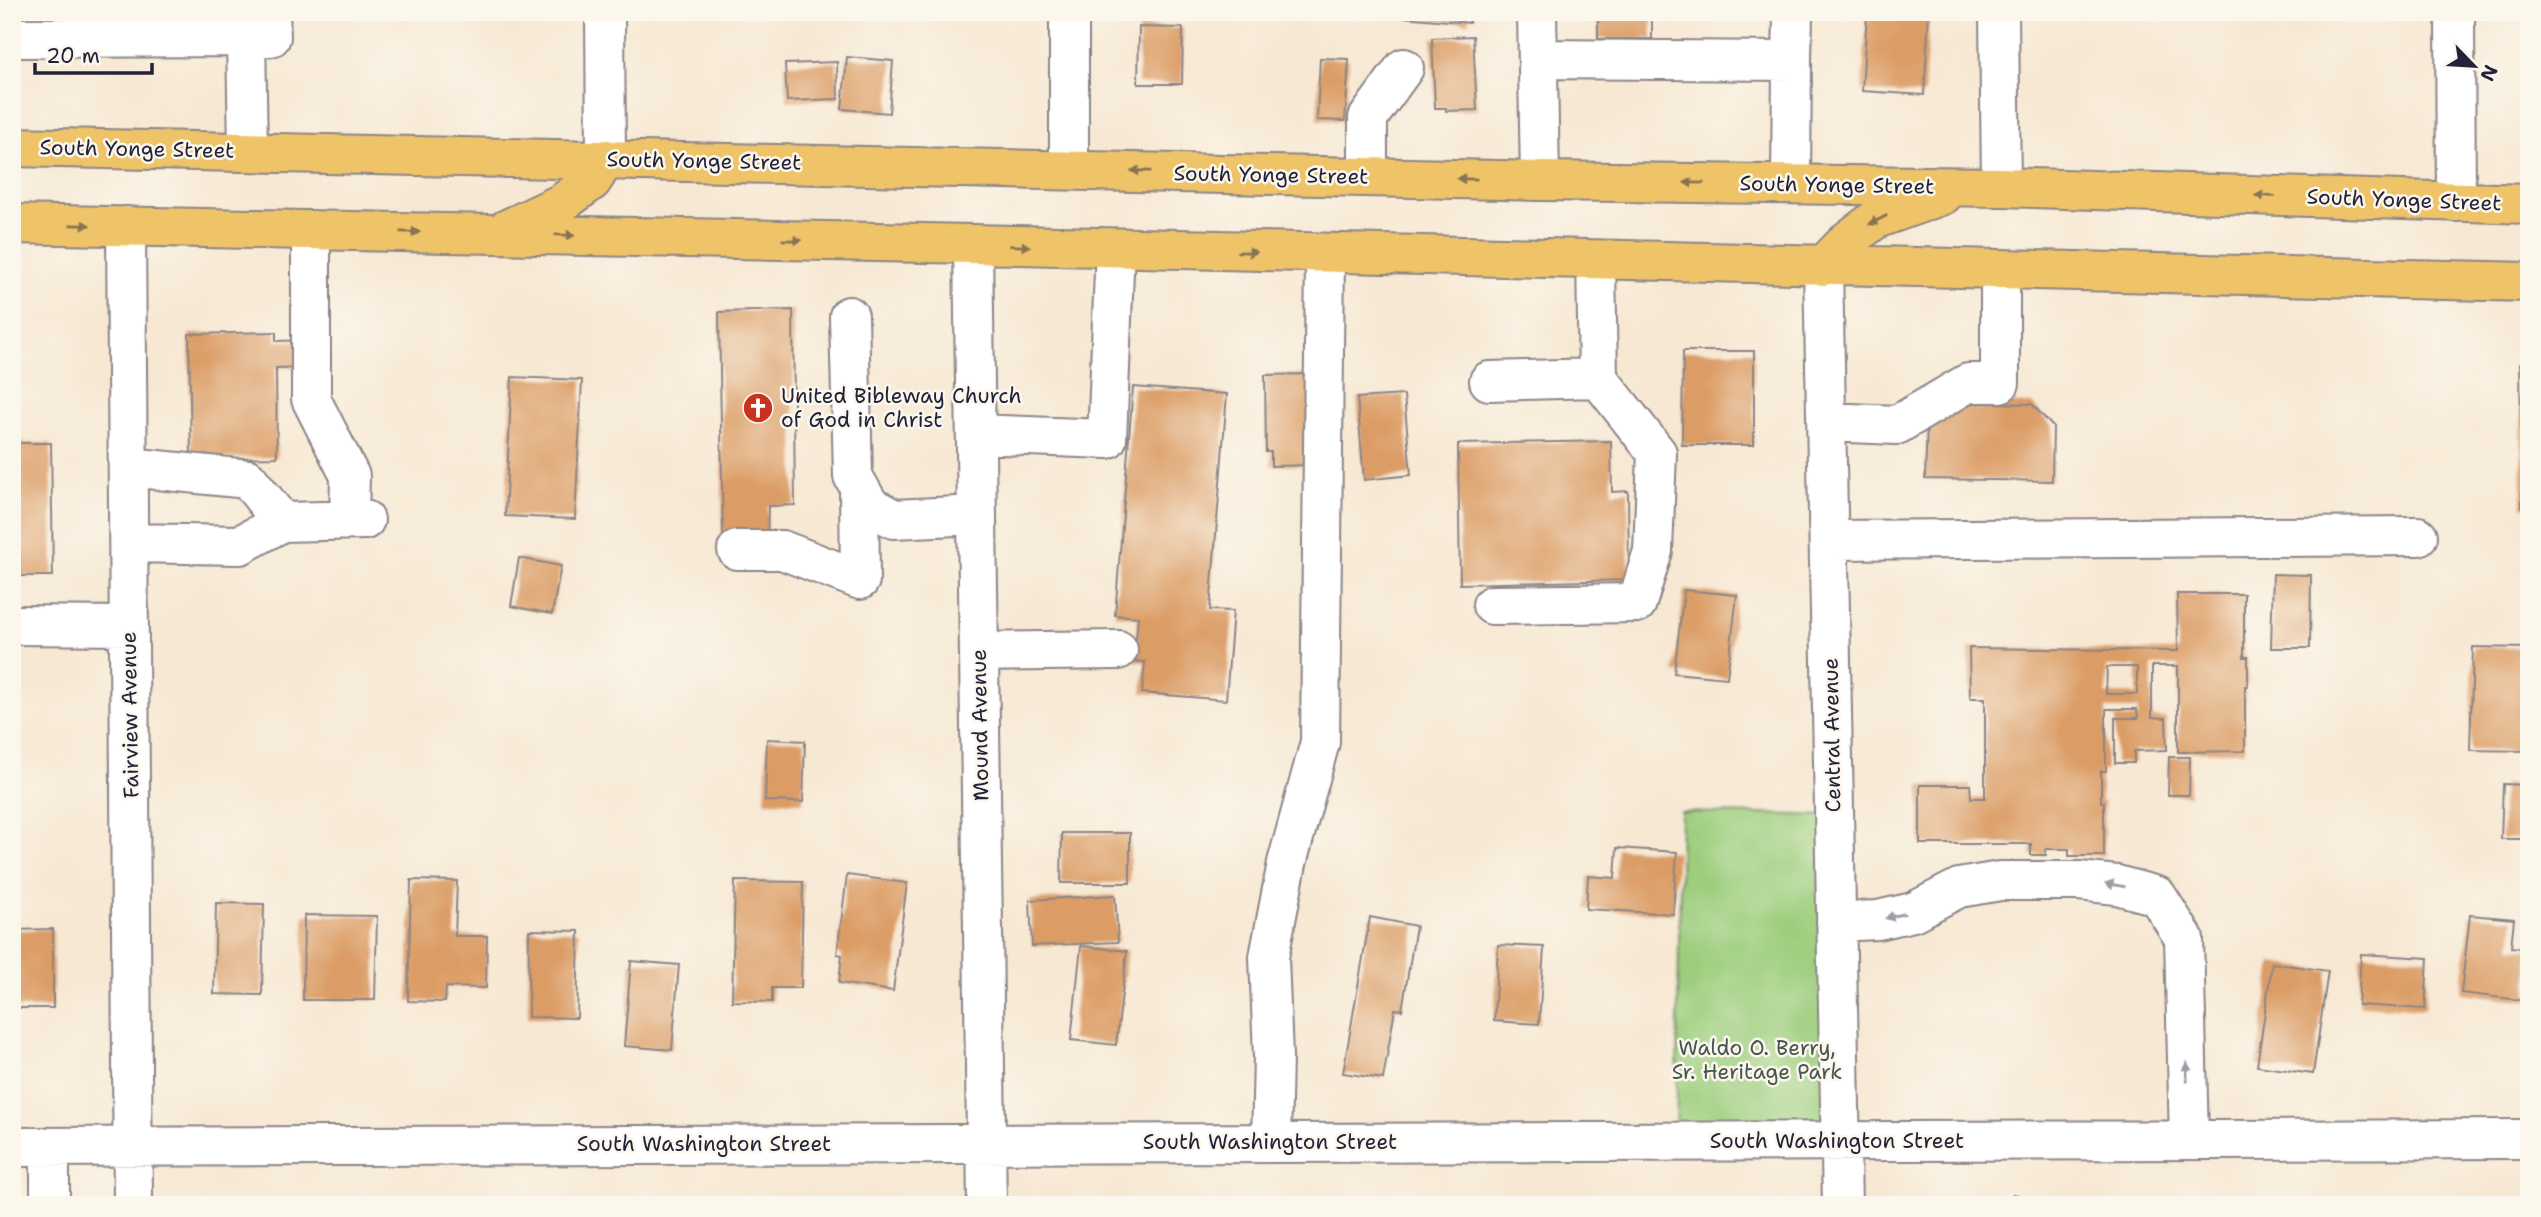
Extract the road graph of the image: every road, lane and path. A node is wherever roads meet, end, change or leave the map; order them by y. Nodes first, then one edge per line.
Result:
1 (605, 12) edge
2 (1069, 12) edge
3 (1537, 12) edge
4 (1793, 12) edge
5 (1999, 12) edge
6 (2455, 12) edge
7 (258, 25) edge
8 (12, 38) edge
9 (1538, 60) junction
10 (1792, 61) junction
11 (1404, 68) dead end
12 (12, 147) edge
13 (248, 152) junction
14 (606, 159) junction
15 (1069, 169) junction
16 (1368, 177) junction
17 (1540, 181) junction
18 (1791, 184) junction
19 (1983, 187) junction
20 (2456, 202) junction
21 (2529, 204) edge
22 (12, 224) edge
23 (126, 226) junction
24 (311, 230) junction
25 (496, 234) junction
26 (973, 244) junction
27 (1115, 248) junction
28 (1325, 254) junction
29 (1596, 261) junction
30 (1823, 266) junction
31 (2000, 270) junction
32 (2529, 282) edge
33 (849, 316) dead end
34 (1598, 378) junction
35 (1489, 380) dead end
36 (1826, 422) junction
37 (976, 434) junction
38 (128, 467) junction
39 (859, 488) junction
40 (977, 515) junction
41 (282, 522) junction
42 (2418, 536) dead end
43 (1829, 540) junction
44 (129, 543) junction
45 (737, 550) dead end
46 (1492, 605) dead end
47 (12, 625) edge
48 (129, 626) junction
49 (1118, 650) dead end
50 (979, 652) junction
51 (1836, 922) junction
52 (2529, 1139) edge
53 (2189, 1140) junction
54 (986, 1142) junction
55 (1271, 1142) junction
56 (1840, 1142) junction
57 (12, 1147) edge
58 (50, 1147) junction
59 (134, 1147) junction
60 (50, 1205) edge
61 (133, 1205) edge
62 (987, 1205) edge
63 (1842, 1205) edge

1 - 14 street
2 - 15 street
3 - 9 street
4 - 10 street
5 - 19 street
6 - 20 street
7 - 8 street
7 - 13 street
9 - 10 street
9 - 17 street
10 - 18 street
11 - 16 street
12 - 13 main road, South Yonge Street
13 - 14 main road, South Yonge Street
14 - 15 main road, South Yonge Street
14 - 25 main road
16 -> 15 main road, South Yonge Street
17 -> 16 main road, South Yonge Street
18 -> 17 main road, South Yonge Street
18 - 19 main road, South Yonge Street
20 -> 19 main road, South Yonge Street
19 -> 30 main road
20 - 21 main road, South Yonge Street
22 -> 23 main road
23 - 24 main road
23 - 38 street, Fairview Avenue
24 -> 25 main road
24 - 41 street
25 -> 26 main road
26 -> 27 main road
26 - 37 street, Mound Avenue
27 -> 28 main road
27 - 37 street
28 - 29 main road
28 - 55 street
29 - 30 main road
29 - 34 street
30 - 31 main road
30 - 36 street, Central Avenue
31 - 32 main road
31 - 36 street
33 - 39 street
34 - 35 street
34 - 46 street
36 - 43 street, Central Avenue
37 - 40 street, Mound Avenue
38 - 41 street
38 - 44 street, Fairview Avenue
39 - 40 street
39 - 45 street
40 - 50 street, Mound Avenue
41 - 44 street
42 - 43 street
43 - 51 street, Central Avenue
44 - 48 street, Fairview Avenue
47 - 48 street
48 - 59 street, Fairview Avenue
49 - 50 street
50 - 54 street, Mound Avenue
53 -> 51 street
51 - 56 street, Central Avenue
52 - 53 street, South Washington Street
53 - 56 street, South Washington Street
54 - 55 street, South Washington Street
54 - 59 street, South Washington Street
54 - 62 street, Mound Avenue
55 - 56 street, South Washington Street
56 - 63 street, Central Avenue
57 - 58 street, South Washington Street
58 - 59 street, South Washington Street
58 - 60 street
59 - 61 street, Fairview Avenue

